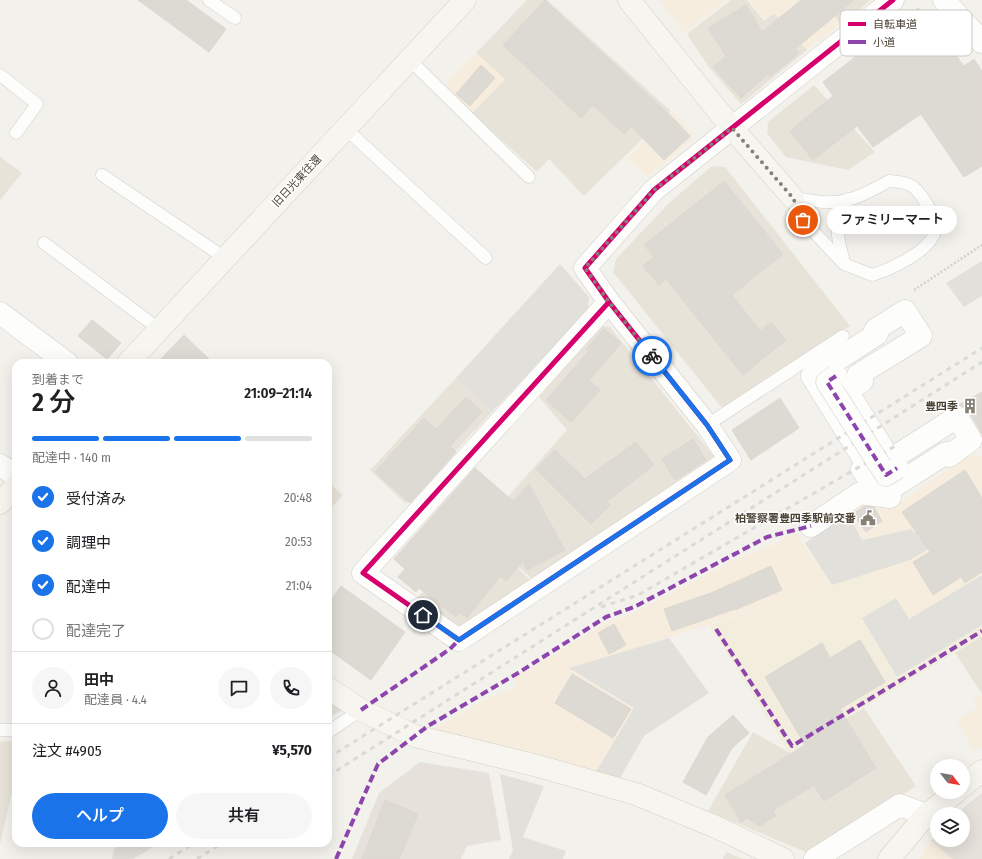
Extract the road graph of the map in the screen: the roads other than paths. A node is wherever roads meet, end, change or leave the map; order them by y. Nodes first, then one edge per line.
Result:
1 (209, 0) edge
2 (465, 0) edge
3 (629, 0) edge
4 (893, 0) edge
5 (944, 0) edge
6 (880, 10) edge
7 (953, 10) edge
8 (235, 18) dead end
9 (972, 31) edge
10 (840, 42) edge
11 (982, 42) edge
12 (410, 60) junction
13 (0, 75) edge
14 (346, 128) junction
15 (732, 128) junction
16 (16, 133) dead end
17 (102, 175) dead end
18 (529, 177) dead end
19 (793, 198) junction
20 (848, 200) junction
21 (44, 244) dead end
22 (225, 258) junction
23 (486, 258) dead end
24 (844, 264) junction
25 (609, 302) junction
26 (0, 313) edge
27 (159, 329) junction
28 (843, 336) dead end
29 (62, 359) edge
30 (132, 359) edge
31 (836, 376) dead end
32 (957, 417) joint
33 (707, 425) junction
34 (982, 446) edge
35 (0, 466) edge
36 (897, 468) dead end
37 (12, 490) edge
38 (811, 526) dead end
39 (332, 691) edge
40 (361, 710) junction
41 (332, 729) edge
42 (0, 730) edge
43 (12, 730) edge
44 (982, 771) edge
45 (970, 780) edge
46 (947, 799) edge
47 (926, 815) junction
48 (783, 859) edge
49 (815, 859) edge
50 (889, 859) edge

1 - 8 lane
2 - 12 street, 旧日光東往還
3 - 15 street
4 - 6 street
5 - 7 street
9 - 11 street
10 - 15 street
12 - 14 street, 旧日光東往還
12 - 18 lane
13 - 16 lane
14 - 22 street, 旧日光東往還
14 - 23 lane
15 - 19 street
15 - 25 street
17 - 22 lane
19 - 20 lane
19 - 24 lane
20 - 24 lane
20 - 24 lane
21 - 27 lane
22 - 27 street, 旧日光東往還
25 - 33 street
25 - 33 street
26 - 29 street
27 - 30 street, 旧日光東往還
28 - 33 lane
31 - 36 street, bridge
32 - 32 street
34 - 38 street
35 - 37 street
39 - 40 street
40 - 41 lane
40 - 48 street
42 - 43 lane
44 - 45 street
46 - 47 street
47 - 49 street
47 - 50 street

